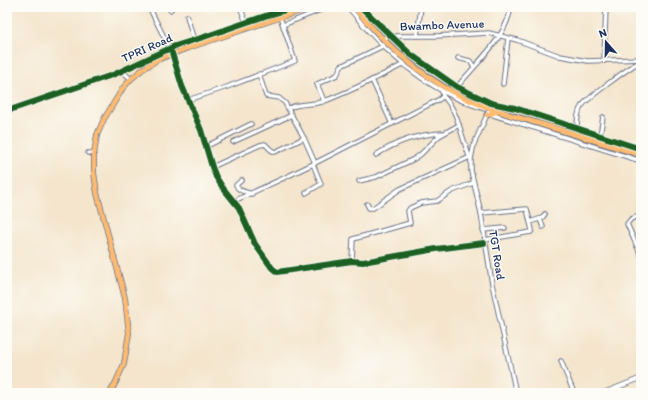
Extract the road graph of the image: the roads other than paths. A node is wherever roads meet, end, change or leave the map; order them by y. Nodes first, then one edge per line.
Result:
1 (149, 7) edge
2 (240, 7) edge
3 (296, 7) edge
4 (312, 7) edge
5 (328, 7) edge
6 (348, 7) edge
7 (354, 7) edge
8 (361, 7) edge
9 (421, 7) edge
10 (511, 7) edge
11 (606, 7) edge
12 (187, 16) dead end
13 (280, 17) junction
14 (246, 22) junction
15 (283, 25) junction
16 (500, 35) junction
17 (392, 36) junction
18 (417, 36) junction
19 (383, 38) junction
20 (508, 38) junction
21 (194, 41) junction
22 (382, 46) junction
23 (171, 51) junction
24 (458, 58) dead end
25 (641, 60) edge
26 (604, 61) junction
27 (404, 64) junction
28 (474, 67) junction
29 (122, 71) junction
30 (259, 74) junction
31 (131, 79) junction
32 (372, 80) junction
33 (503, 84) dead end
34 (457, 87) junction
35 (442, 91) junction
36 (443, 96) junction
37 (188, 100) junction
38 (324, 101) junction
39 (289, 108) junction
40 (7, 111) edge
41 (487, 111) junction
42 (292, 115) junction
43 (604, 117) dead end
44 (484, 122) junction
45 (251, 124) dead end
46 (392, 124) junction
47 (460, 126) junction
48 (577, 129) junction
49 (444, 132) junction
50 (600, 136) junction
51 (304, 138) junction
52 (234, 142) dead end
53 (207, 146) junction
54 (641, 149) edge
55 (88, 153) dead end
56 (94, 154) junction
57 (376, 155) dead end
58 (641, 155) edge
59 (470, 158) junction
60 (641, 161) edge
61 (314, 163) junction
62 (212, 167) junction
63 (242, 180) dead end
64 (359, 181) dead end
65 (473, 183) junction
66 (306, 193) dead end
67 (252, 194) junction
68 (234, 201) junction
69 (367, 204) dead end
70 (481, 213) junction
71 (545, 214) dead end
72 (641, 215) edge
73 (540, 219) junction
74 (530, 222) junction
75 (543, 227) dead end
76 (505, 228) dead end
77 (483, 230) junction
78 (484, 241) junction
79 (641, 255) edge
80 (352, 261) junction
81 (561, 361) dead end
82 (641, 378) edge
83 (110, 393) edge
84 (516, 393) edge
85 (574, 393) edge
86 (603, 393) edge

1 - 23 street
2 - 14 street
3 - 14 street, TPRI Road
4 - 13 main road
5 - 15 street
6 - 22 street
7 - 19 highway
8 - 17 street
9 - 18 street
10 - 16 street
11 - 26 street
12 - 21 street
13 - 15 street
13 - 23 main road
14 - 21 street, TPRI Road
15 - 30 street
16 - 18 street, Bwambo Avenue
16 - 20 street, Bwambo Avenue
16 - 28 street
17 - 18 street, Bwambo Avenue
17 - 19 street, Bwambo Avenue
17 - 34 street
19 - 41 highway
20 - 26 street, Bwambo Avenue
20 - 33 street
21 - 23 street, TPRI Road
22 - 27 street
22 - 38 street
23 - 29 street, TPRI Road
23 - 31 main road
23 - 37 street
24 - 28 street
25 - 26 street, Bwambo Avenue
25 - 48 street
27 - 32 street
27 - 35 street
28 - 34 street
29 - 31 street
29 - 40 street, TPRI Road
30 - 37 street
30 - 39 street
31 - 56 main road
32 - 38 street
32 - 46 street
34 - 48 street
35 - 36 street
35 - 41 street
36 - 46 street
36 - 47 street
37 - 53 street
38 - 39 street
39 - 42 street
41 - 44 street, TGT Road
41 - 44 street
41 - 58 highway
41 - 60 street
42 - 51 street
42 - 52 street
43 - 50 street
44 - 59 street, TGT Road
45 - 53 street
46 - 61 street
47 - 49 street
47 - 59 street
48 - 50 street
49 - 57 street
49 - 64 street
50 - 54 street
51 - 61 street
51 - 62 street
53 - 62 street
55 - 56 street
56 - 83 main road
59 - 65 street, TGT Road
59 - 69 street
61 - 66 street
61 - 67 street
62 - 68 street
63 - 67 street
65 - 70 street, TGT Road
65 - 80 street
67 - 68 street
68 - 80 street
70 - 74 street
70 - 77 street, TGT Road
71 - 73 street
72 - 79 street
73 - 74 street
73 - 75 street
74 - 78 street
76 - 77 street
77 - 78 street, TGT Road
78 - 80 street
78 - 84 street, TGT Road
81 - 85 street
82 - 86 street

